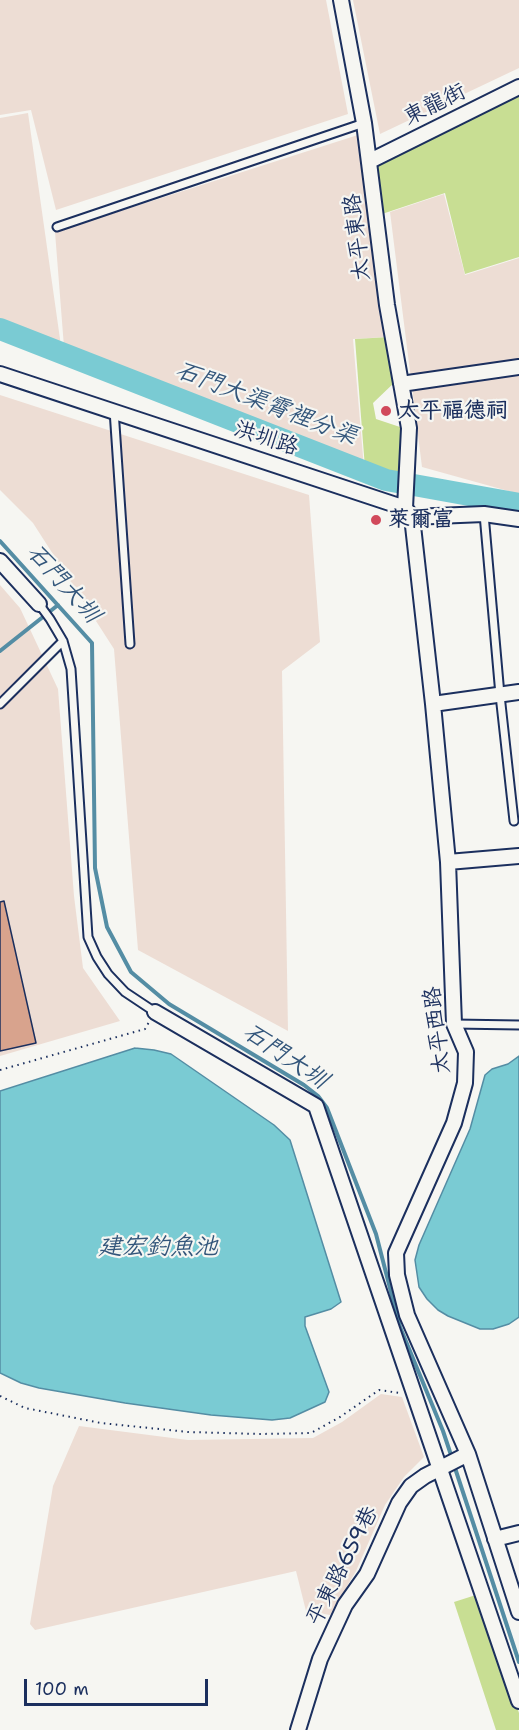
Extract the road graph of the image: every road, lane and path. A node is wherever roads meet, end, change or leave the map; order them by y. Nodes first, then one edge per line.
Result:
1 (341, 0) edge
2 (519, 87) edge
3 (364, 123) junction
4 (370, 161) junction
5 (57, 227) dead end
6 (519, 367) edge
7 (0, 374) edge
8 (401, 384) junction
9 (114, 410) junction
10 (408, 512) junction
11 (484, 514) junction
12 (519, 519) edge
13 (0, 561) edge
14 (39, 604) joint
15 (63, 641) junction
16 (130, 644) dead end
17 (519, 692) edge
18 (500, 694) junction
19 (0, 704) edge
20 (433, 704) junction
21 (514, 821) dead end
22 (519, 856) edge
23 (448, 862) junction
24 (155, 1012) junction
25 (454, 1024) junction
26 (519, 1025) edge
27 (0, 1070) edge
28 (406, 1394) dead end
29 (0, 1396) edge
30 (464, 1456) junction
31 (442, 1467) junction
32 (519, 1533) edge
33 (495, 1539) junction
34 (519, 1612) edge
35 (519, 1701) edge
36 (298, 1730) edge

1 - 3 street, 太平東路
2 - 4 street, 東龍街
3 - 4 street, 太平東路
3 - 5 lane
4 - 8 street, 太平東路
6 - 8 street
7 - 9 street, 洪圳路
8 - 10 street, 太平東路
9 - 10 street, 洪圳路
9 - 16 lane
10 - 11 street, 洪圳路
10 - 20 street, 太平西路
11 - 12 street, 洪圳路
11 - 18 lane
13 - 14 street
14 - 15 lane
15 - 19 lane
15 - 24 lane
17 - 18 street
18 - 20 street
18 - 21 lane
20 - 23 street, 太平西路
22 - 23 street
23 - 25 street, 太平西路
24 - 27 path
24 - 31 street
25 - 26 lane
25 - 30 street, 太平西路
28 - 29 path
30 - 31 street, 平東路659巷
30 - 33 street, 太平西路
31 - 35 street
31 - 36 street, 平東路659巷
32 - 33 street
33 - 34 street, 太平西路

